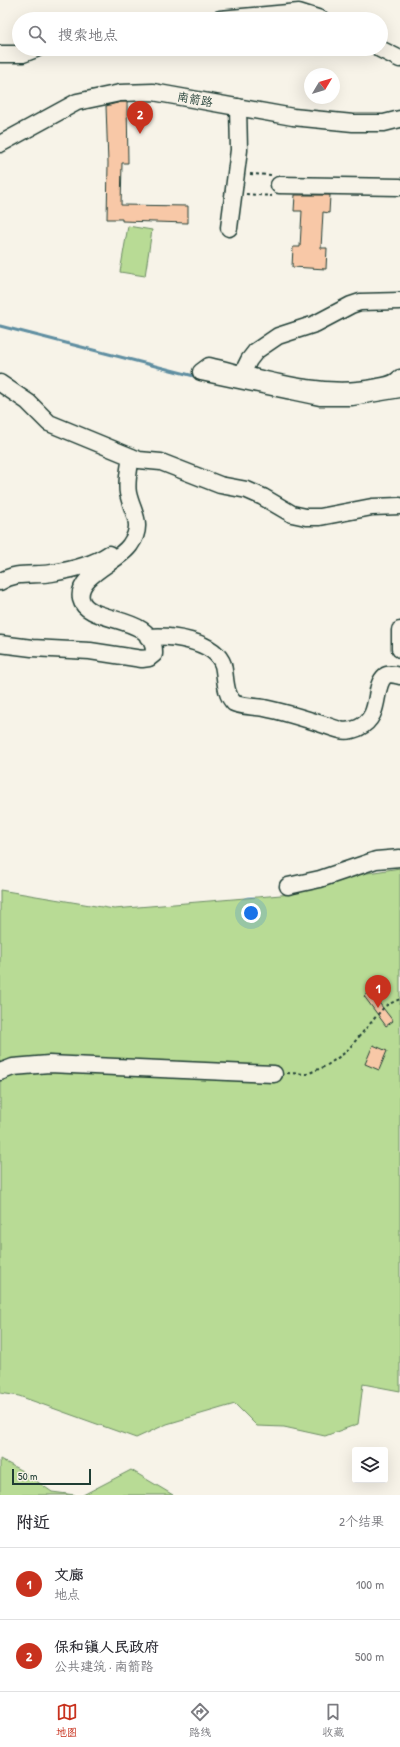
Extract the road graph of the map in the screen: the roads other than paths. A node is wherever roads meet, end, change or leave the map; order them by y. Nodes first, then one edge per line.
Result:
1 (388, 53) edge
2 (0, 54) edge
3 (12, 54) edge
4 (400, 59) edge
5 (238, 107) junction
6 (400, 119) edge
7 (0, 144) edge
8 (276, 185) road end
9 (400, 187) edge
10 (229, 228) dead end
11 (400, 301) edge
12 (242, 374) junction
13 (400, 378) edge
14 (0, 383) edge
15 (400, 389) edge
16 (131, 457) junction
17 (400, 506) edge
18 (130, 546) junction
19 (0, 582) edge
20 (400, 630) edge
21 (148, 637) junction
22 (0, 644) edge
23 (400, 649) edge
24 (400, 676) edge
25 (400, 858) edge
26 (288, 886) dead end
27 (0, 1072) edge
28 (274, 1074) road end

1 - 4 street
2 - 3 street
5 - 6 street, 南箭路
5 - 7 street, 南箭路
5 - 10 street
8 - 9 street
11 - 12 street
12 - 13 street
12 - 15 street
14 - 16 street
16 - 17 street
16 - 18 street
18 - 19 street
18 - 21 street
20 - 23 street
21 - 22 street
21 - 24 street
25 - 26 street
27 - 28 street

